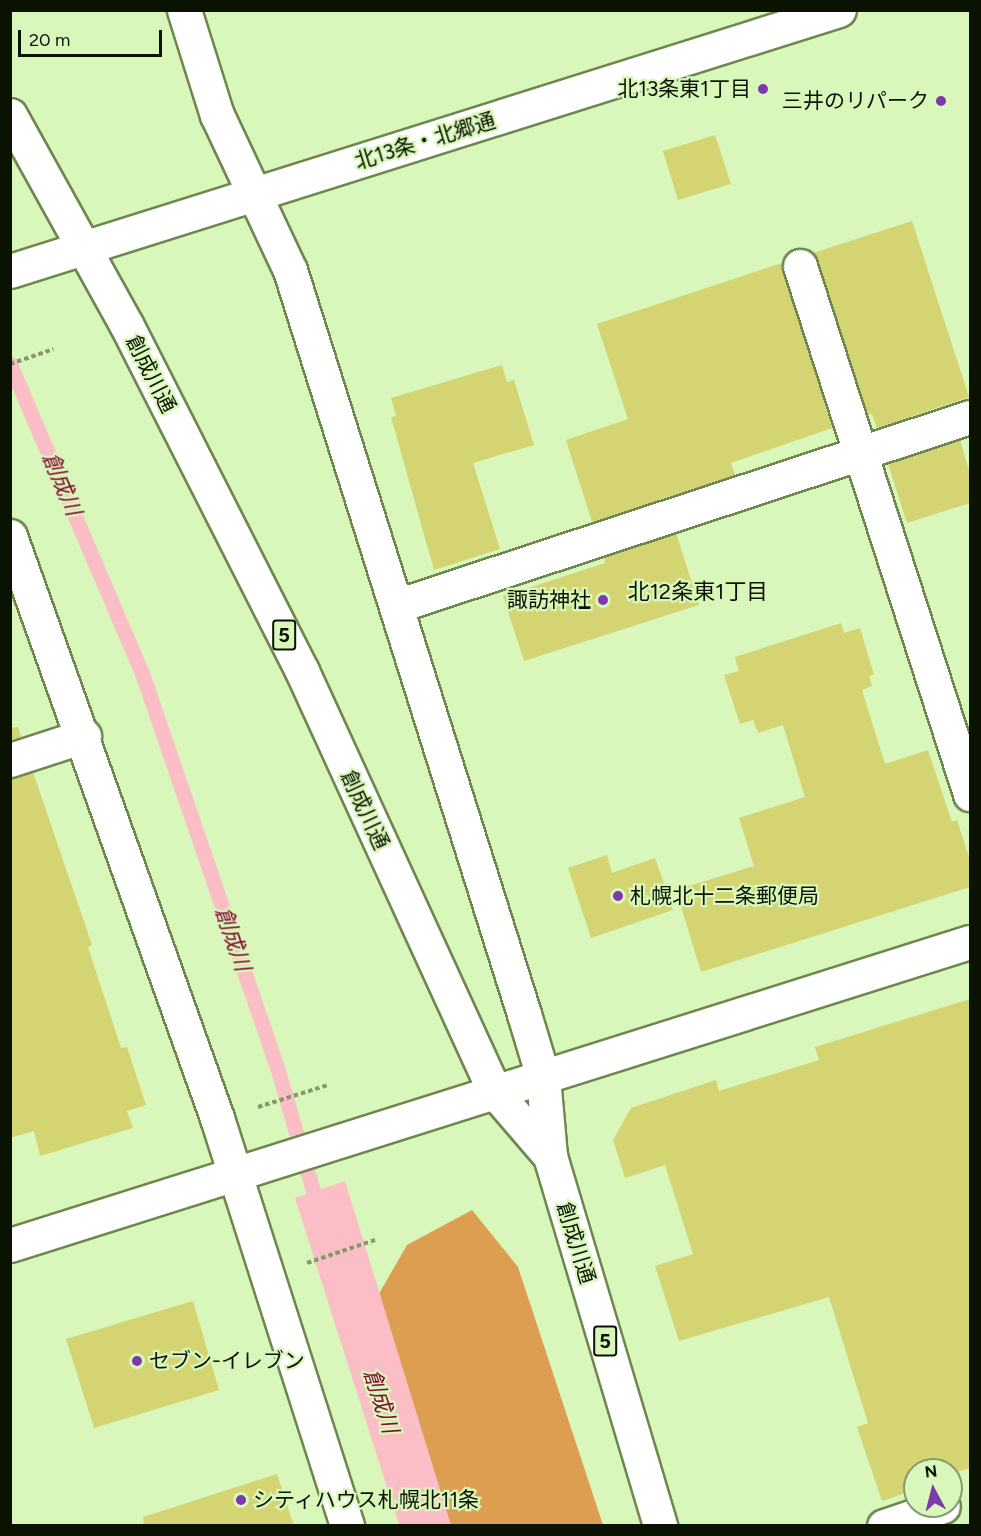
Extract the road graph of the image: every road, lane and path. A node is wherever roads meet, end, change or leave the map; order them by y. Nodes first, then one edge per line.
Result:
1 (184, 10) edge
2 (839, 10) edge
3 (10, 115) edge
4 (253, 197) junction
5 (84, 248) junction
6 (800, 266) dead end
7 (13, 270) edge
8 (54, 349) dead end
9 (10, 364) edge
10 (970, 417) edge
11 (861, 453) junction
12 (10, 536) edge
13 (396, 606) junction
14 (84, 736) junction
15 (963, 748) edge
16 (10, 760) edge
17 (970, 794) edge
18 (970, 942) edge
19 (543, 1077) junction
20 (328, 1085) dead end
21 (494, 1091) junction
22 (258, 1107) dead end
23 (550, 1156) junction
24 (234, 1174) junction
25 (375, 1240) dead end
26 (10, 1245) edge
27 (303, 1264) dead end
28 (908, 1518) edge
29 (347, 1526) edge
30 (660, 1526) edge
31 (884, 1526) edge

1 - 4 main road
2 - 4 main road, 北13条・北郷通
3 - 5 main road, 創成川通 / 5
4 - 5 main road, 北13条・北郷通
4 - 13 main road
5 - 7 main road, 北13条・北郷通
5 - 21 main road, 創成川通 / 5
6 - 11 main road
8 - 9 path, bridge
10 - 11 main road
11 - 13 main road
11 - 15 main road
12 - 14 main road
13 - 19 main road
14 - 16 main road
14 - 24 main road
15 - 17 main road
18 - 19 main road
19 - 21 main road
19 - 23 main road
20 - 22 path
21 - 23 main road, 創成川通 / 5
21 - 24 main road
23 - 30 main road, 創成川通 / 5
24 - 26 main road
24 - 29 main road
25 - 27 path
28 - 31 main road

